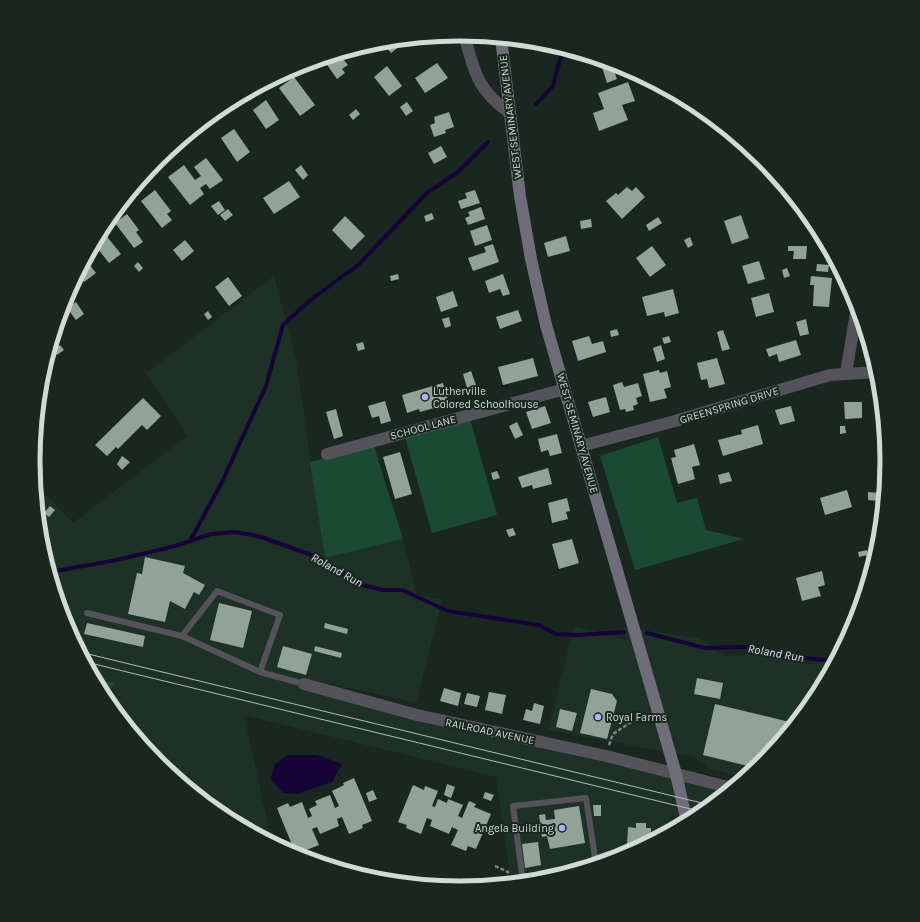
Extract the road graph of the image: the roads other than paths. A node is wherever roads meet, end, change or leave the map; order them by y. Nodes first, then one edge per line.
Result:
1 (466, 41) edge
2 (501, 43) edge
3 (510, 112) junction
4 (855, 318) edge
5 (870, 372) edge
6 (846, 373) junction
7 (565, 388) junction
8 (582, 446) junction
9 (328, 454) dead end
10 (87, 613) dead end
11 (182, 636) junction
12 (260, 672) junction
13 (304, 684) joint
14 (676, 774) junction
15 (725, 786) edge
16 (685, 815) edge
17 (595, 859) edge
18 (522, 876) edge

1 - 3 street
2 - 3 main road, WEST SEMINARY AVENUE
3 - 7 main road, WEST SEMINARY AVENUE
4 - 6 street
5 - 6 street, GREENSPRING DRIVE
6 - 8 street, GREENSPRING DRIVE
7 - 8 main road, WEST SEMINARY AVENUE
7 - 9 street, SCHOOL LANE
8 - 14 main road, WEST SEMINARY AVENUE
10 - 11 lane
11 - 12 lane
11 - 12 lane
12 - 13 lane
13 - 14 street, RAILROAD AVENUE
14 - 15 street, RAILROAD AVENUE
14 - 16 main road, WEST SEMINARY AVENUE
17 - 18 lane

